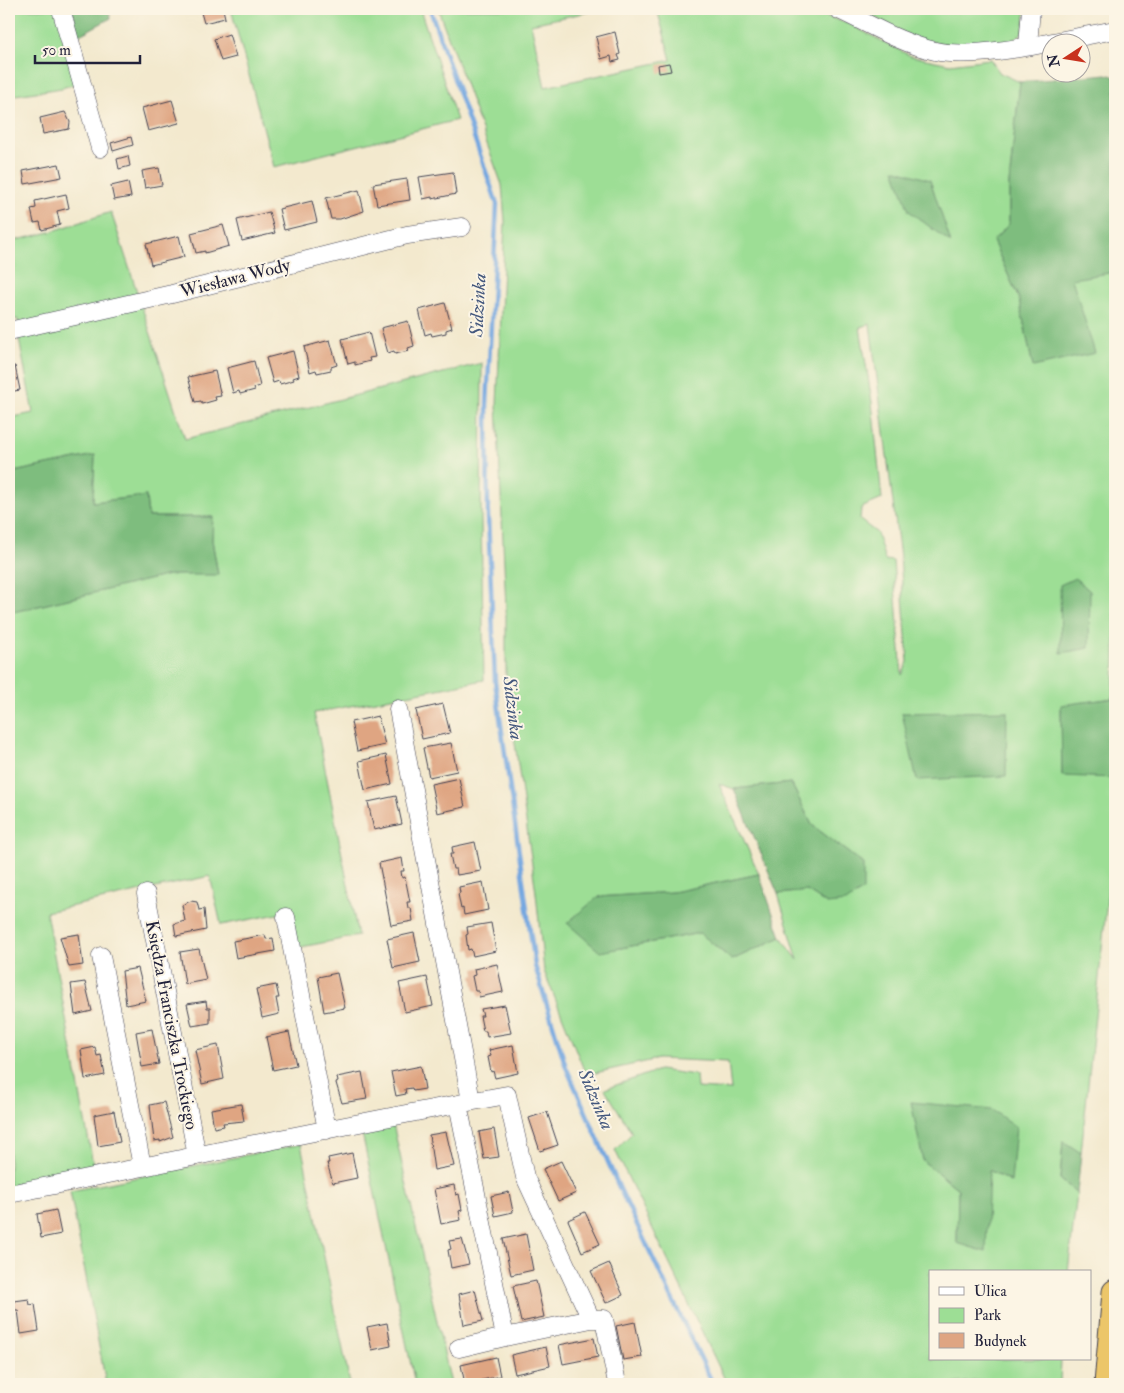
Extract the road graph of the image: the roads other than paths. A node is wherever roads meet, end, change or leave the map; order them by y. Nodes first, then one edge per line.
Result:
1 (61, 9) edge
2 (837, 9) edge
3 (1031, 9) edge
4 (1115, 30) edge
5 (1028, 45) junction
6 (100, 148) dead end
7 (462, 227) dead end
8 (9, 331) edge
9 (398, 709) dead end
10 (146, 894) dead end
11 (286, 917) dead end
12 (101, 956) dead end
13 (465, 1103) junction
14 (327, 1130) junction
15 (197, 1156) junction
16 (142, 1166) junction
17 (9, 1194) edge
18 (1115, 1292) edge
19 (591, 1319) junction
20 (505, 1337) junction
21 (459, 1348) dead end
22 (616, 1378) dead end
23 (1107, 1384) edge

1 - 6 street
2 - 5 street
3 - 5 street
4 - 5 street
7 - 8 street, Wiesława Wody
9 - 13 street
10 - 15 street, Księdza Franciszka Trockiego
11 - 14 street
12 - 16 street
13 - 14 street
13 - 19 street
13 - 20 street
14 - 15 street
15 - 16 street
16 - 17 street
18 - 23 highway
19 - 20 street
19 - 22 street
20 - 21 street

